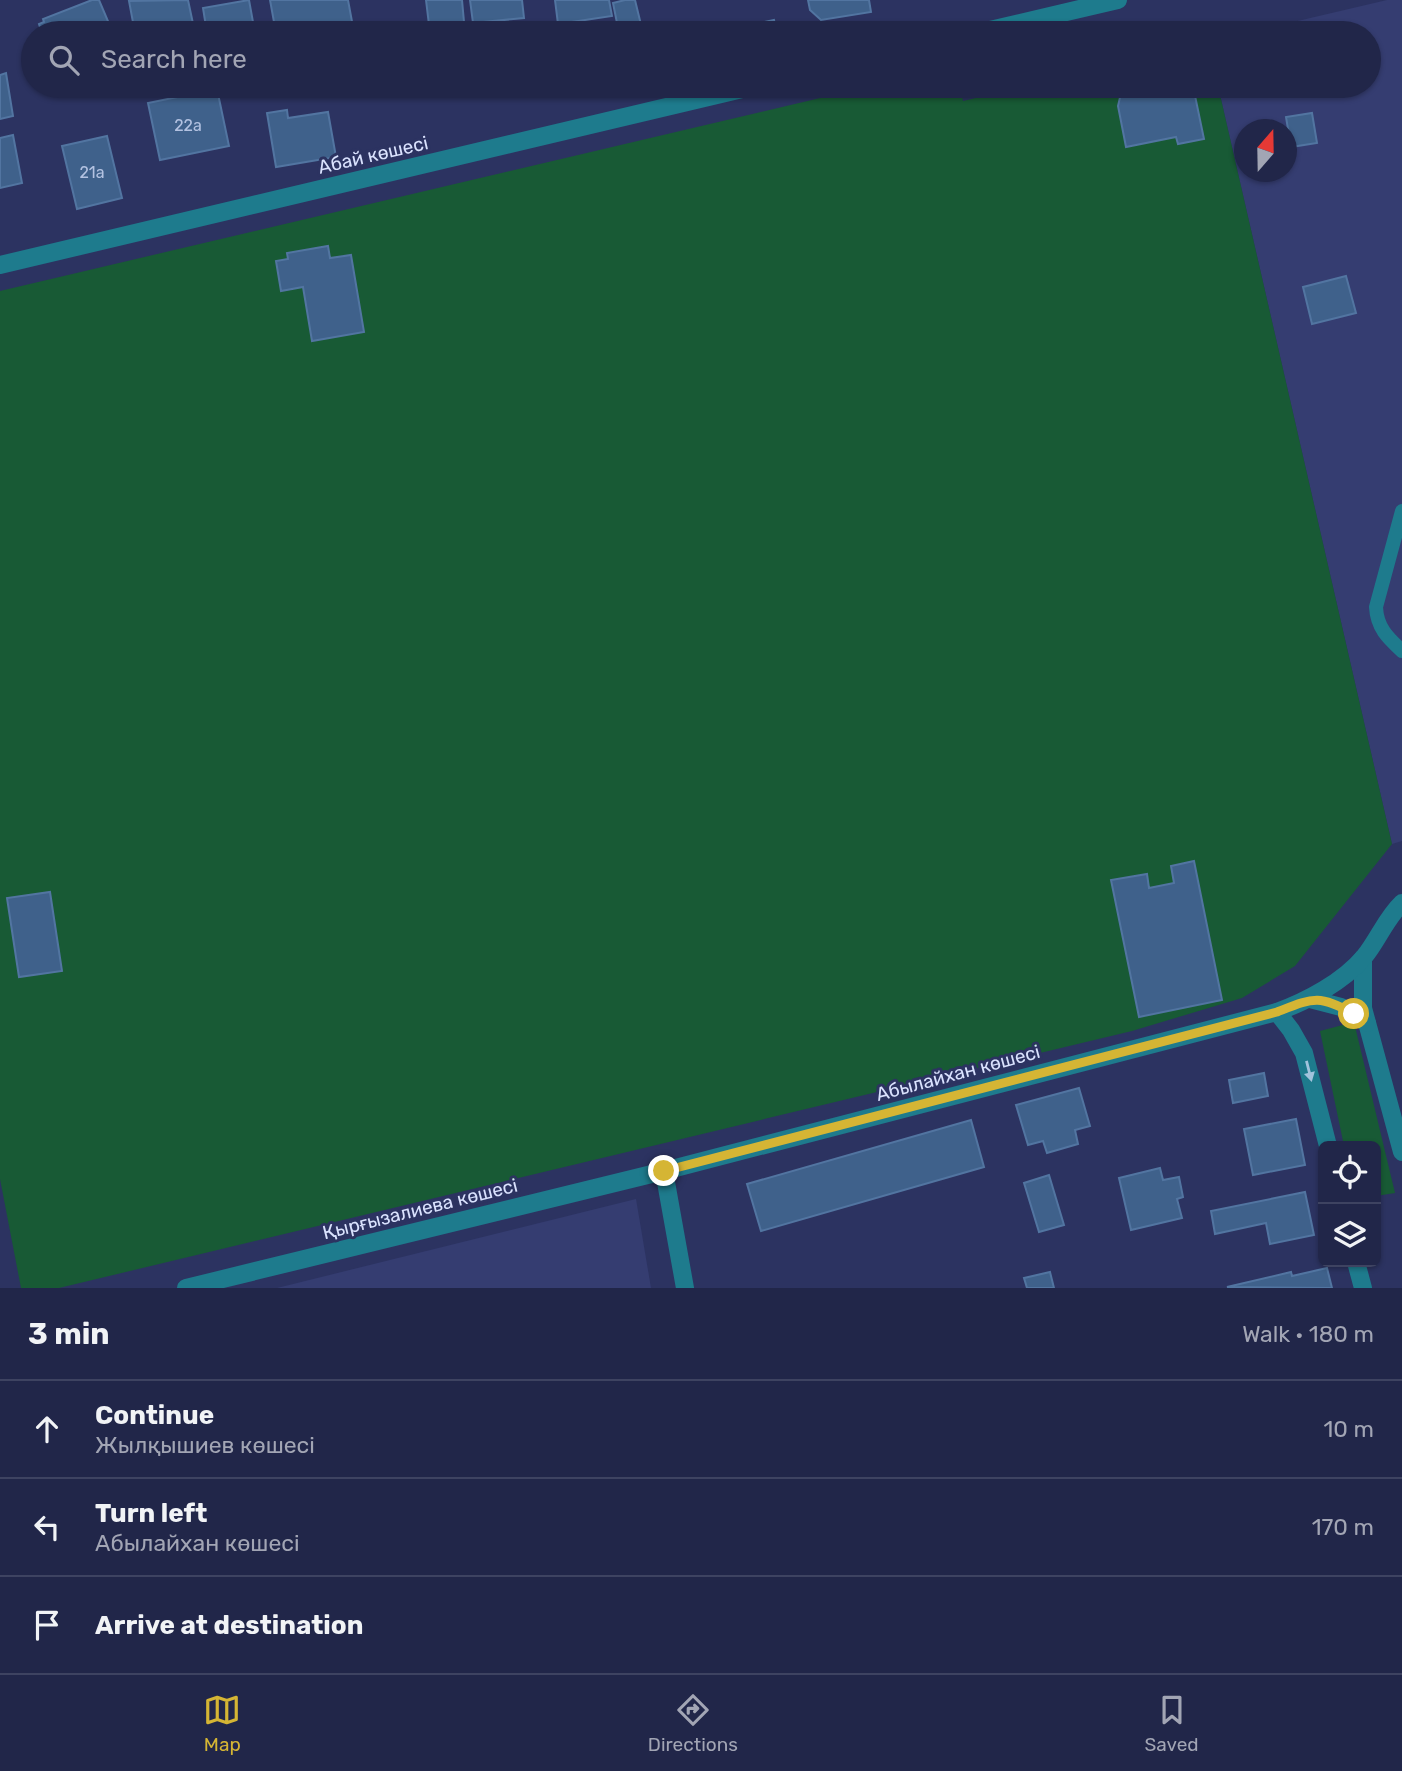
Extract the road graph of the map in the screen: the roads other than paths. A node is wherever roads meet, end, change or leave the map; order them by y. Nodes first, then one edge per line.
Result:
1 (1118, 0) edge
2 (1028, 21) edge
3 (704, 98) edge
4 (0, 265) edge
5 (1402, 511) edge
6 (1402, 651) edge
7 (1402, 903) edge
8 (1363, 958) junction
9 (1310, 999) junction
10 (1277, 1012) junction
11 (1367, 1023) junction
12 (1327, 1141) edge
13 (1402, 1152) edge
14 (664, 1171) junction
15 (1357, 1267) edge
16 (186, 1288) edge
17 (685, 1288) edge
18 (1363, 1288) edge

1 - 2 street
3 - 4 street, Абай көшесі
5 - 6 lane
7 - 8 street
8 - 9 street, Абылайхан көшесі
8 - 11 street
9 - 10 street, Абылайхан көшесі
9 - 11 street
10 -> 12 street
10 - 14 street, Абылайхан көшесі
11 - 13 street
14 - 16 street, Қырғызалиева көшесі
14 - 17 street
15 - 18 street

